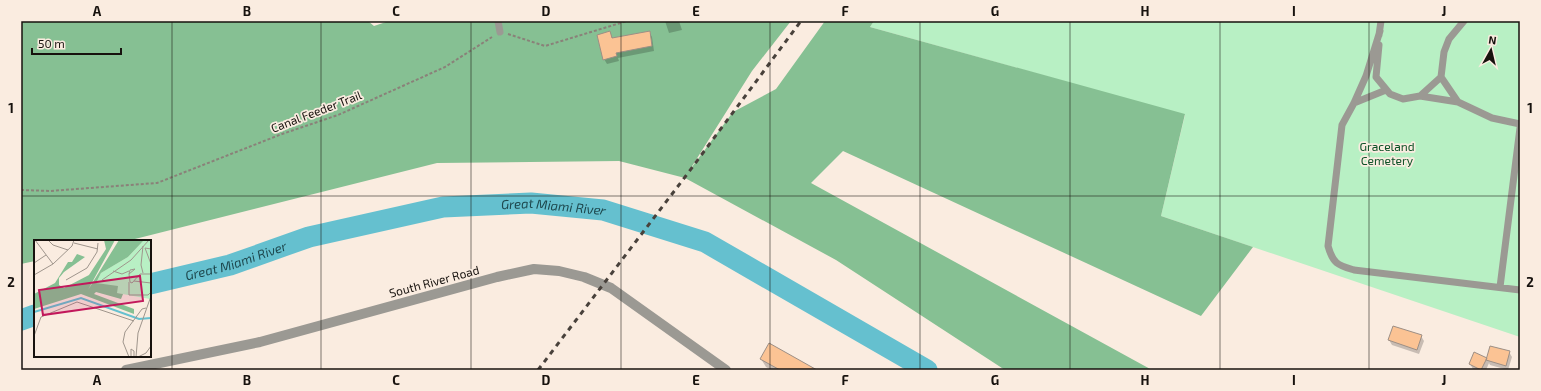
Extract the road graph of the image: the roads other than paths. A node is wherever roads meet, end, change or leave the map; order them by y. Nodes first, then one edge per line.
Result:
1 (498, 21) edge
2 (1380, 21) edge
3 (1464, 21) edge
4 (1380, 31) junction
5 (500, 32) road end
6 (1441, 77) junction
7 (1386, 90) junction
8 (1420, 96) junction
9 (1458, 102) junction
10 (1354, 103) junction
11 (1520, 124) edge
12 (1520, 128) edge
13 (1500, 288) junction
14 (1520, 290) edge
15 (126, 370) edge
16 (726, 370) edge

1 - 5 lane
2 - 4 lane
3 - 6 lane
4 - 7 lane
4 - 10 lane
6 - 8 lane
6 - 9 lane
7 - 8 lane
7 - 10 lane
8 - 9 lane
9 - 11 lane
10 - 13 lane
12 - 13 lane
13 - 14 lane
15 - 16 street, South River Road

